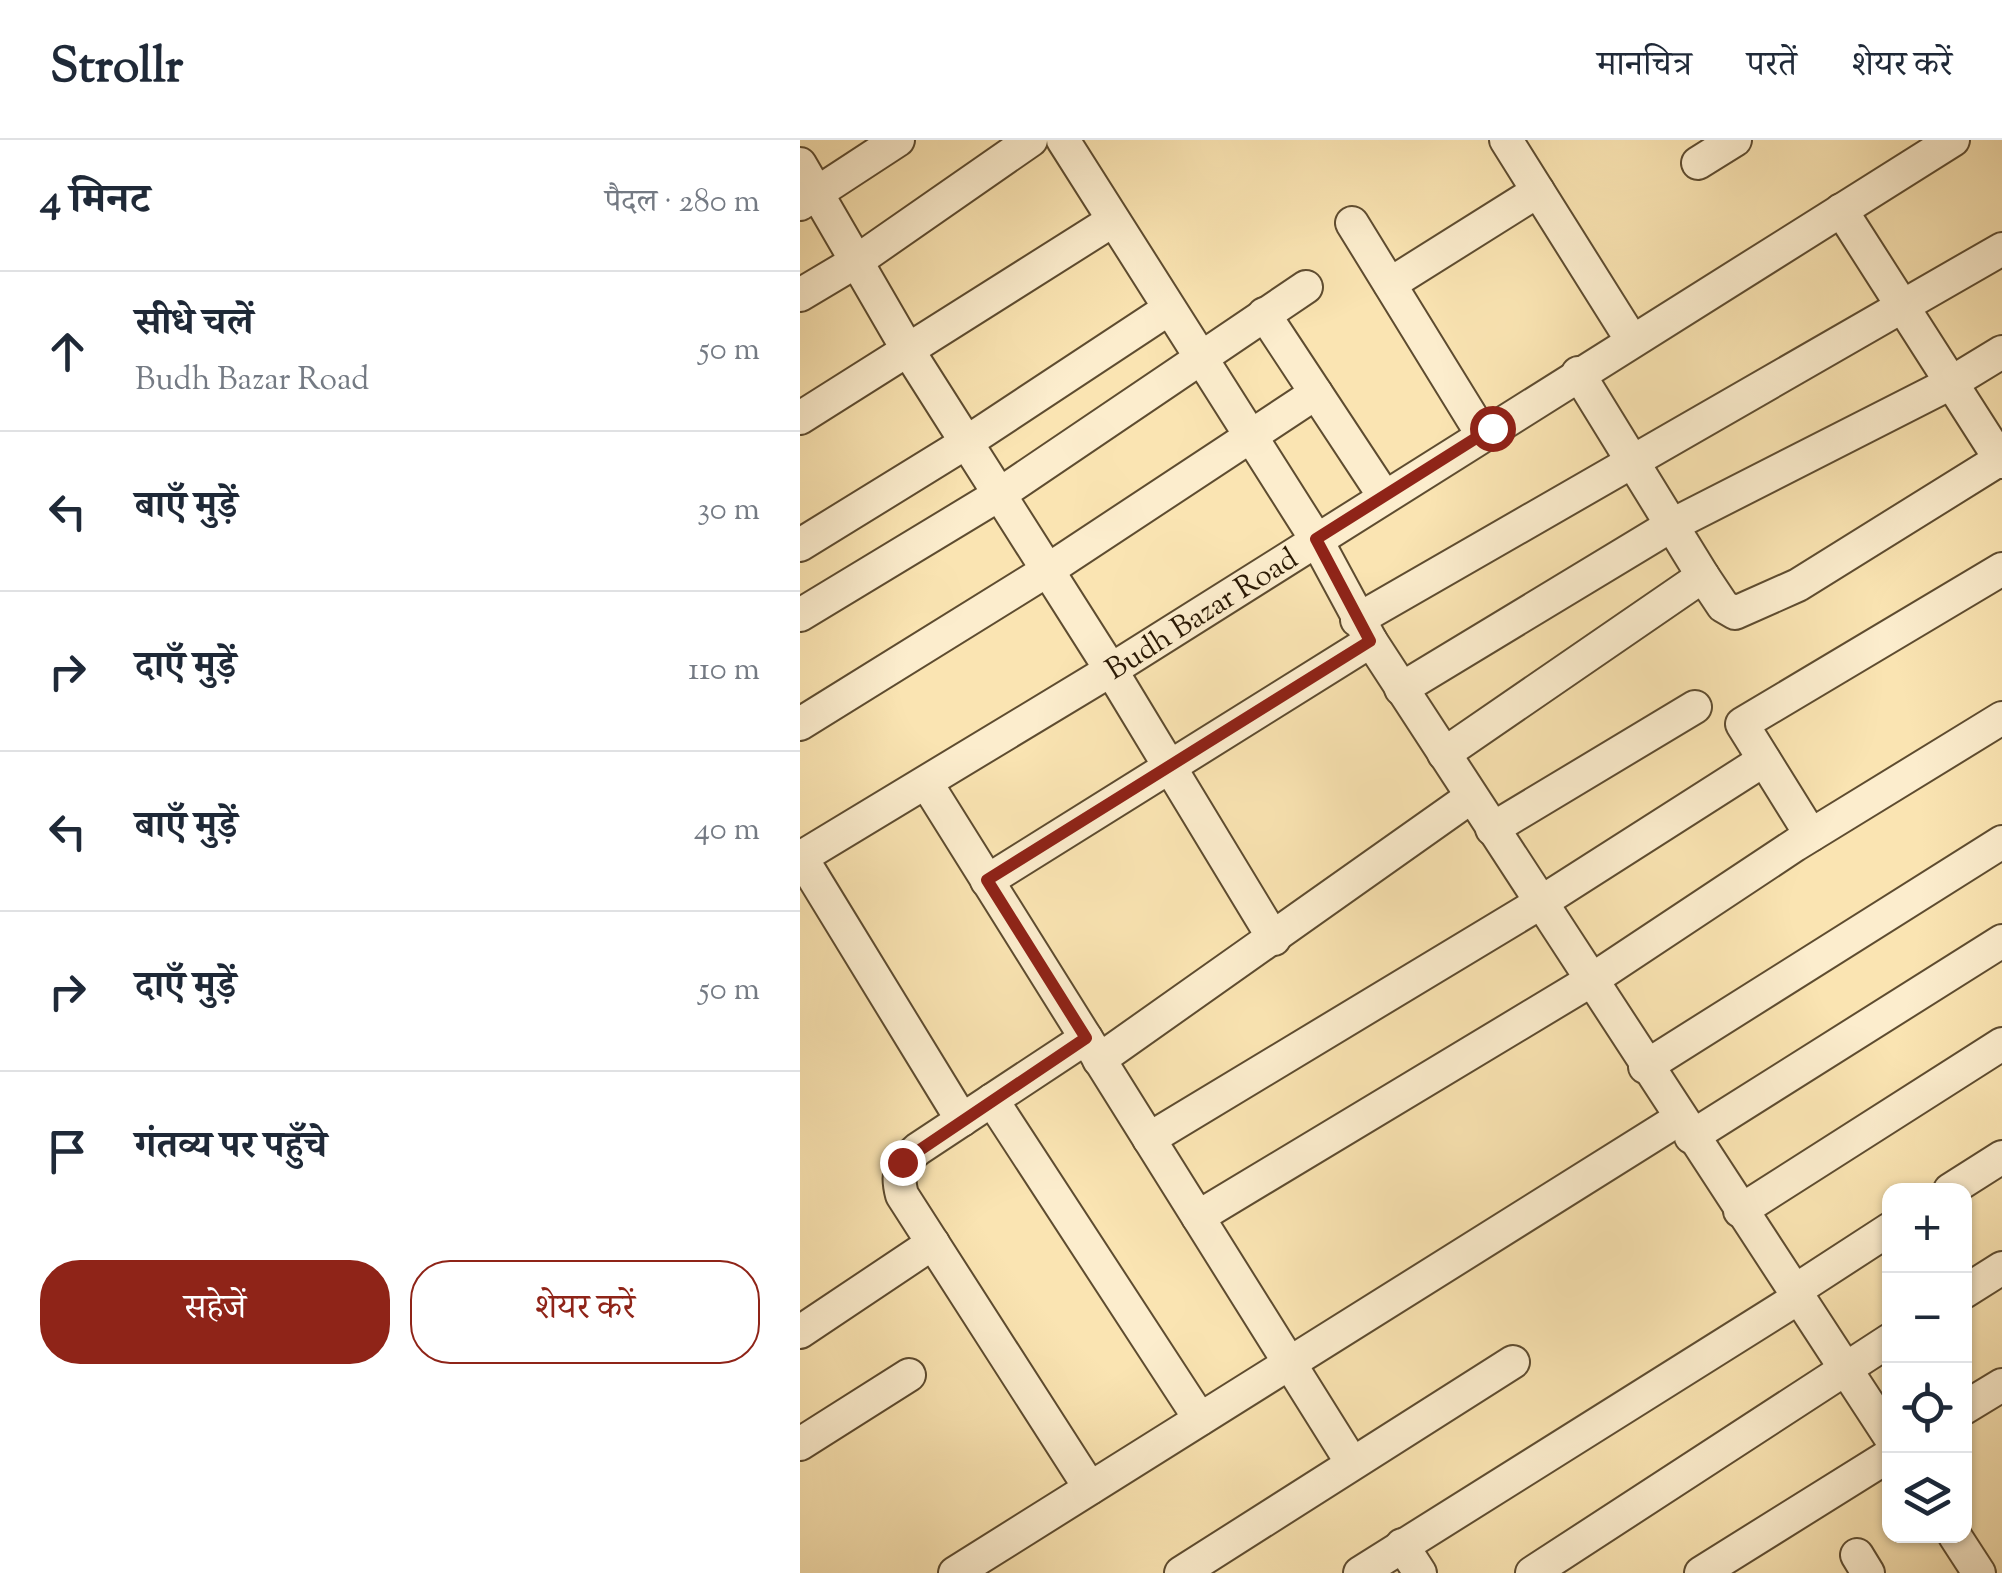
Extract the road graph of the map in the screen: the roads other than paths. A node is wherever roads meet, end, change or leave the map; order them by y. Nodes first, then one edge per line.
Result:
1 (898, 140) edge
2 (1031, 140) edge
3 (1063, 140) edge
4 (1506, 140) edge
5 (1736, 140) edge
6 (1947, 142) edge
7 (1698, 163) dead end
8 (800, 164) edge
9 (1538, 191) junction
10 (809, 198) edge
11 (1842, 210) junction
12 (1112, 221) junction
13 (1352, 222) dead end
14 (2002, 249) edge
15 (857, 261) junction
16 (1390, 284) junction
17 (1306, 287) dead end
18 (800, 294) edge
19 (1904, 309) junction
20 (1167, 310) junction
21 (1264, 314) junction
22 (1631, 339) junction
23 (909, 352) junction
24 (2002, 352) edge
25 (1198, 357) junction
26 (1578, 373) junction
27 (1951, 383) junction
28 (1316, 394) junction
29 (800, 418) edge
30 (1482, 434) junction
31 (1249, 436) junction
32 (967, 442) junction
33 (2001, 460) edge
34 (1632, 462) junction
35 (1000, 494) junction
36 (1384, 496) junction
37 (1672, 525) junction
38 (1316, 539) junction
39 (800, 545) edge
40 (2002, 569) edge
41 (1048, 570) junction
42 (1703, 576) junction
43 (800, 615) edge
44 (1364, 630) junction
45 (1111, 670) junction
46 (1401, 688) junction
47 (1694, 707) dead end
48 (2002, 718) edge
49 (800, 724) edge
50 (1444, 754) junction
51 (1764, 760) junction
52 (1170, 768) junction
53 (927, 784) junction
54 (1471, 797) junction
55 (1492, 829) junction
56 (1811, 835) junction
57 (2002, 842) edge
58 (800, 857) edge
59 (987, 880) junction
60 (1540, 904) junction
61 (1274, 939) junction
62 (2002, 940) edge
63 (1590, 981) junction
64 (2002, 1044) edge
65 (1092, 1049) junction
66 (1645, 1067) junction
67 (992, 1100) junction
68 (962, 1120) junction
69 (1685, 1128) junction
70 (1149, 1139) junction
71 (2002, 1157) edge
72 (1961, 1183) edge
73 (1740, 1211) junction
74 (1198, 1217) junction
75 (1882, 1235) edge
76 (933, 1243) junction
77 (2002, 1268) edge
78 (1972, 1287) edge
79 (1795, 1295) junction
80 (800, 1332) edge
81 (1882, 1345) edge
82 (1513, 1362) dead end
83 (1290, 1363) junction
84 (1844, 1370) junction
85 (909, 1375) dead end
86 (2002, 1385) edge
87 (1972, 1403) edge
88 (1200, 1420) junction
89 (1882, 1425) edge
90 (800, 1444) edge
91 (1882, 1461) edge
92 (1352, 1463) junction
93 (1090, 1488) junction
94 (1959, 1543) edge
95 (1402, 1545) junction
96 (955, 1573) edge
97 (1182, 1573) edge
98 (1360, 1573) edge
99 (1420, 1573) edge
100 (1532, 1573) edge
101 (1701, 1573) edge
102 (1978, 1573) edge

1 - 10 street
2 - 15 street
3 - 12 street
4 - 9 street
5 - 7 street
6 - 11 street, Budh Bazar Road
8 - 10 street
9 - 16 street
9 - 22 street
10 - 15 street
11 - 19 street
11 - 22 street, Budh Bazar Road
12 - 20 street
12 - 23 street
13 - 16 street
14 - 19 street
15 - 18 street
15 - 23 street
16 - 30 street
17 - 21 street
19 - 27 street
19 - 34 street
20 - 25 street
20 - 32 street
21 - 25 street
21 - 28 street
22 - 26 street, Budh Bazar Road
23 - 29 street
23 - 32 street
24 - 27 street
25 - 31 street
25 - 35 street
26 - 30 street, Budh Bazar Road
26 - 34 street
27 - 33 street
27 - 37 street
28 - 31 street
28 - 36 street
30 - 36 street, Budh Bazar Road
31 - 38 street
31 - 41 street
32 - 35 street
32 - 39 street
33 - 42 street
34 - 37 street
34 - 44 street
35 - 41 street
35 - 43 street
36 - 38 street, Budh Bazar Road
37 - 42 street
37 - 46 street
38 - 44 street
38 - 45 street, Budh Bazar Road
40 - 51 street
41 - 45 street
41 - 49 street
42 - 50 street
44 - 46 street
44 - 52 street
45 - 52 street
45 - 53 street, Budh Bazar Road
46 - 50 street
47 - 55 street
48 - 56 street
50 - 54 street
51 - 56 street
51 - 60 street
52 - 59 street
52 - 61 street
53 - 58 street, Budh Bazar Road
53 - 59 street
54 - 55 street
54 - 61 street
55 - 60 street
56 - 63 street
57 - 66 street
58 - 68 street
59 - 65 street
60 - 63 street
60 - 70 street
61 - 65 street
62 - 69 street
63 - 66 street
63 - 74 street
64 - 73 street
65 - 67 street
65 - 70 street
66 - 69 street
67 - 68 street
67 - 88 street
68 - 76 street
69 - 73 street
69 - 83 street
70 - 74 street
71 - 72 street
73 - 79 street
74 - 83 street
75 - 79 street
76 - 80 street
76 - 93 street
77 - 78 street
79 - 84 street
79 - 95 street
81 - 84 street
82 - 92 street
83 - 88 street
83 - 92 street
84 - 89 street
84 - 100 street
85 - 90 street
86 - 87 street
88 - 93 street
91 - 101 street
92 - 97 street
93 - 96 street
94 - 102 street
95 - 98 street
95 - 99 street

